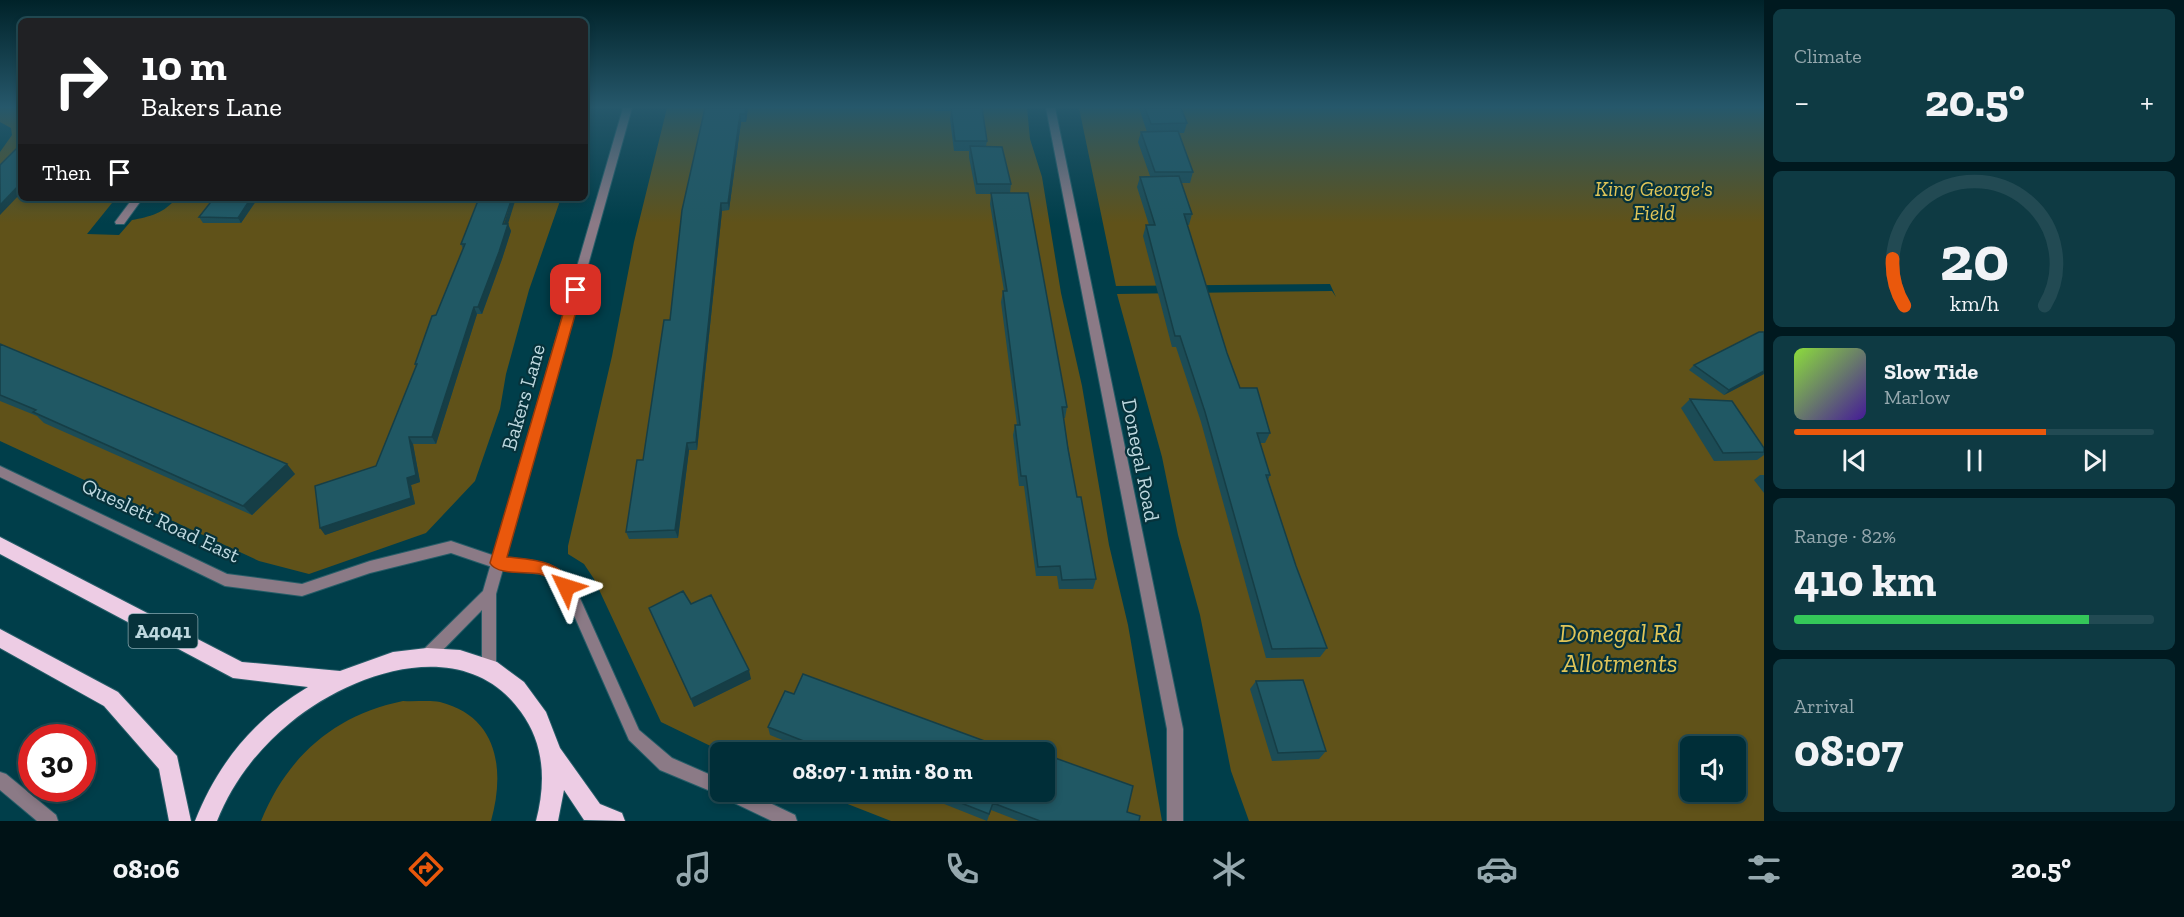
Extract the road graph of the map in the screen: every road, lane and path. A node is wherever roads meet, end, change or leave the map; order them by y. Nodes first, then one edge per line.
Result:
1 (617, 146) edge
2 (1058, 146) edge
3 (136, 201) edge
4 (120, 222) dead end
5 (0, 471) edge
6 (0, 545) edge
7 (498, 563) junction
8 (489, 594) junction
9 (0, 638) edge
10 (428, 655) junction
11 (489, 666) junction
12 (338, 680) junction
13 (551, 754) junction
14 (0, 780) edge
15 (710, 783) edge
16 (750, 802) edge
17 (50, 821) edge
18 (180, 821) edge
19 (206, 821) edge
20 (547, 821) edge
21 (614, 821) edge
22 (789, 821) edge
23 (1174, 821) edge

1 - 7 street, Bakers Lane
2 - 23 street, Donegal Road
3 - 4 street
5 - 7 street, Queslett Road East
6 - 12 highway, A4041
7 - 8 street, Bakers Lane
7 - 15 street, Queslett Road East
8 - 10 street, Bakers Lane
8 - 11 street, Bakers Lane
9 - 18 highway
10 - 11 highway
10 - 12 highway
11 - 13 highway
12 - 19 highway
13 - 20 highway
13 - 21 highway
14 - 17 street
16 - 22 street

